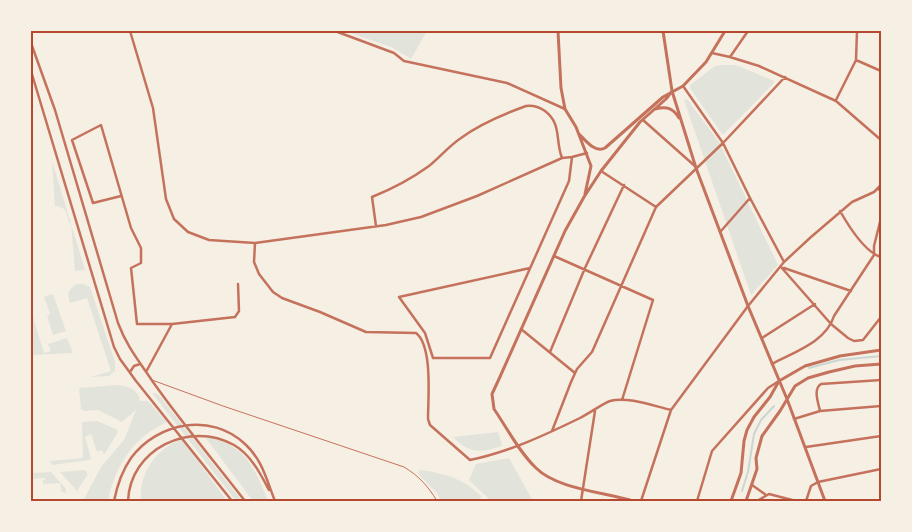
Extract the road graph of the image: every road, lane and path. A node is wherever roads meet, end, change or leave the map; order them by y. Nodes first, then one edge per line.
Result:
1 (130, 31) edge
2 (335, 31) edge
3 (558, 31) edge
4 (663, 31) edge
5 (725, 31) edge
6 (748, 31) edge
7 (857, 31) edge
8 (31, 43) edge
9 (712, 53) junction
10 (730, 57) junction
11 (856, 60) junction
12 (881, 70) edge
13 (31, 71) edge
14 (785, 77) junction
15 (683, 86) junction
16 (672, 91) junction
17 (836, 100) junction
18 (565, 108) junction
19 (655, 109) junction
20 (643, 120) junction
21 (682, 121) junction
22 (578, 134) junction
23 (881, 140) edge
24 (724, 143) junction
25 (586, 153) junction
26 (572, 157) junction
27 (562, 158) junction
28 (696, 168) junction
29 (602, 170) junction
30 (624, 185) junction
31 (879, 186) edge
32 (881, 192) edge
33 (121, 196) junction
34 (584, 197) junction
35 (750, 198) junction
36 (656, 207) junction
37 (840, 211) junction
38 (881, 218) edge
39 (376, 226) junction
40 (720, 231) junction
41 (255, 243) junction
42 (874, 255) junction
43 (554, 256) junction
44 (881, 257) edge
45 (784, 262) junction
46 (781, 267) junction
47 (530, 268) junction
48 (585, 268) junction
49 (238, 284) dead end
50 (621, 285) junction
51 (851, 291) junction
52 (814, 304) junction
53 (748, 306) junction
54 (881, 317) edge
55 (172, 324) junction
56 (831, 324) junction
57 (521, 328) junction
58 (762, 338) junction
59 (881, 350) edge
60 (550, 352) junction
61 (140, 364) junction
62 (772, 364) junction
63 (881, 364) edge
64 (130, 372) junction
65 (146, 372) junction
66 (575, 373) junction
67 (152, 379) junction
68 (881, 380) edge
69 (779, 381) junction
70 (787, 399) junction
71 (622, 400) junction
72 (881, 406) edge
73 (670, 410) junction
74 (595, 411) junction
75 (820, 411) junction
76 (794, 419) junction
77 (552, 432) junction
78 (881, 436) edge
79 (518, 446) junction
80 (805, 447) junction
81 (881, 469) edge
82 (818, 482) junction
83 (752, 485) junction
84 (583, 488) junction
85 (766, 495) junction
86 (275, 500) edge
87 (114, 501) edge
88 (128, 501) edge
89 (232, 501) edge
90 (245, 501) edge
91 (437, 501) edge
92 (581, 501) edge
93 (633, 501) edge
94 (641, 501) edge
95 (697, 501) edge
96 (731, 501) edge
97 (746, 501) edge
98 (756, 501) edge
99 (796, 501) edge
100 (806, 501) edge
101 (824, 501) edge

1 - 41 street
2 - 18 street
3 - 18 street
4 - 16 street
5 - 9 street
6 - 10 street
7 - 11 street
8 - 61 street
9 - 10 street
9 - 15 street
10 - 14 street
11 - 12 street
11 - 17 street
13 - 64 street
14 - 17 street
14 - 24 street
15 - 16 street
15 - 24 street
16 - 19 street
16 - 21 street
16 - 22 street
17 - 23 street
18 - 22 street
19 - 20 street
19 - 21 street
20 - 28 street
20 - 29 street
21 - 28 street
22 - 25 street
24 - 28 street
24 - 35 street
25 - 26 street
25 - 34 street
26 - 27 street
26 - 47 street
27 - 39 street
27 - 39 street
28 - 36 street
28 - 40 street
29 - 30 street
29 - 34 street
30 - 36 street
30 - 48 street
31 - 32 street
31 - 37 street
33 - 33 street
33 - 55 street
34 - 43 street
35 - 40 street
35 - 45 street
36 - 50 street
37 - 42 street
37 - 45 street
38 - 42 street
39 - 41 street
40 - 53 street
41 - 79 street
42 - 44 street
42 - 51 street
43 - 48 street
43 - 57 street
45 - 46 street
46 - 51 street
46 - 52 street
46 - 53 street
47 - 47 street
48 - 50 street
48 - 60 street
49 - 55 street
50 - 66 street
50 - 71 street
51 - 56 street
52 - 56 street
52 - 58 street
53 - 58 street
53 - 73 street
54 - 56 street
55 - 65 street
56 - 62 street
57 - 60 street
57 - 79 street
58 - 62 street
59 - 69 street
60 - 66 street
61 - 64 street
61 - 65 street
62 - 69 street
63 - 70 street
64 - 89 street
65 - 67 street
66 - 77 street
67 - 90 street
67 - 91 lane
68 - 75 street
69 - 70 street
69 - 95 street
69 - 96 street
70 - 76 street
70 - 83 street
71 - 73 street
71 - 74 street
72 - 75 street
73 - 94 street
74 - 77 street
74 - 84 street
75 - 76 street
76 - 80 street
77 - 79 street
78 - 80 street
79 - 84 street
80 - 82 street
81 - 82 street
82 - 100 street
82 - 101 street
83 - 85 street
83 - 97 street
84 - 92 street
84 - 93 street
85 - 98 street
85 - 99 street
86 - 87 street
86 - 88 street

